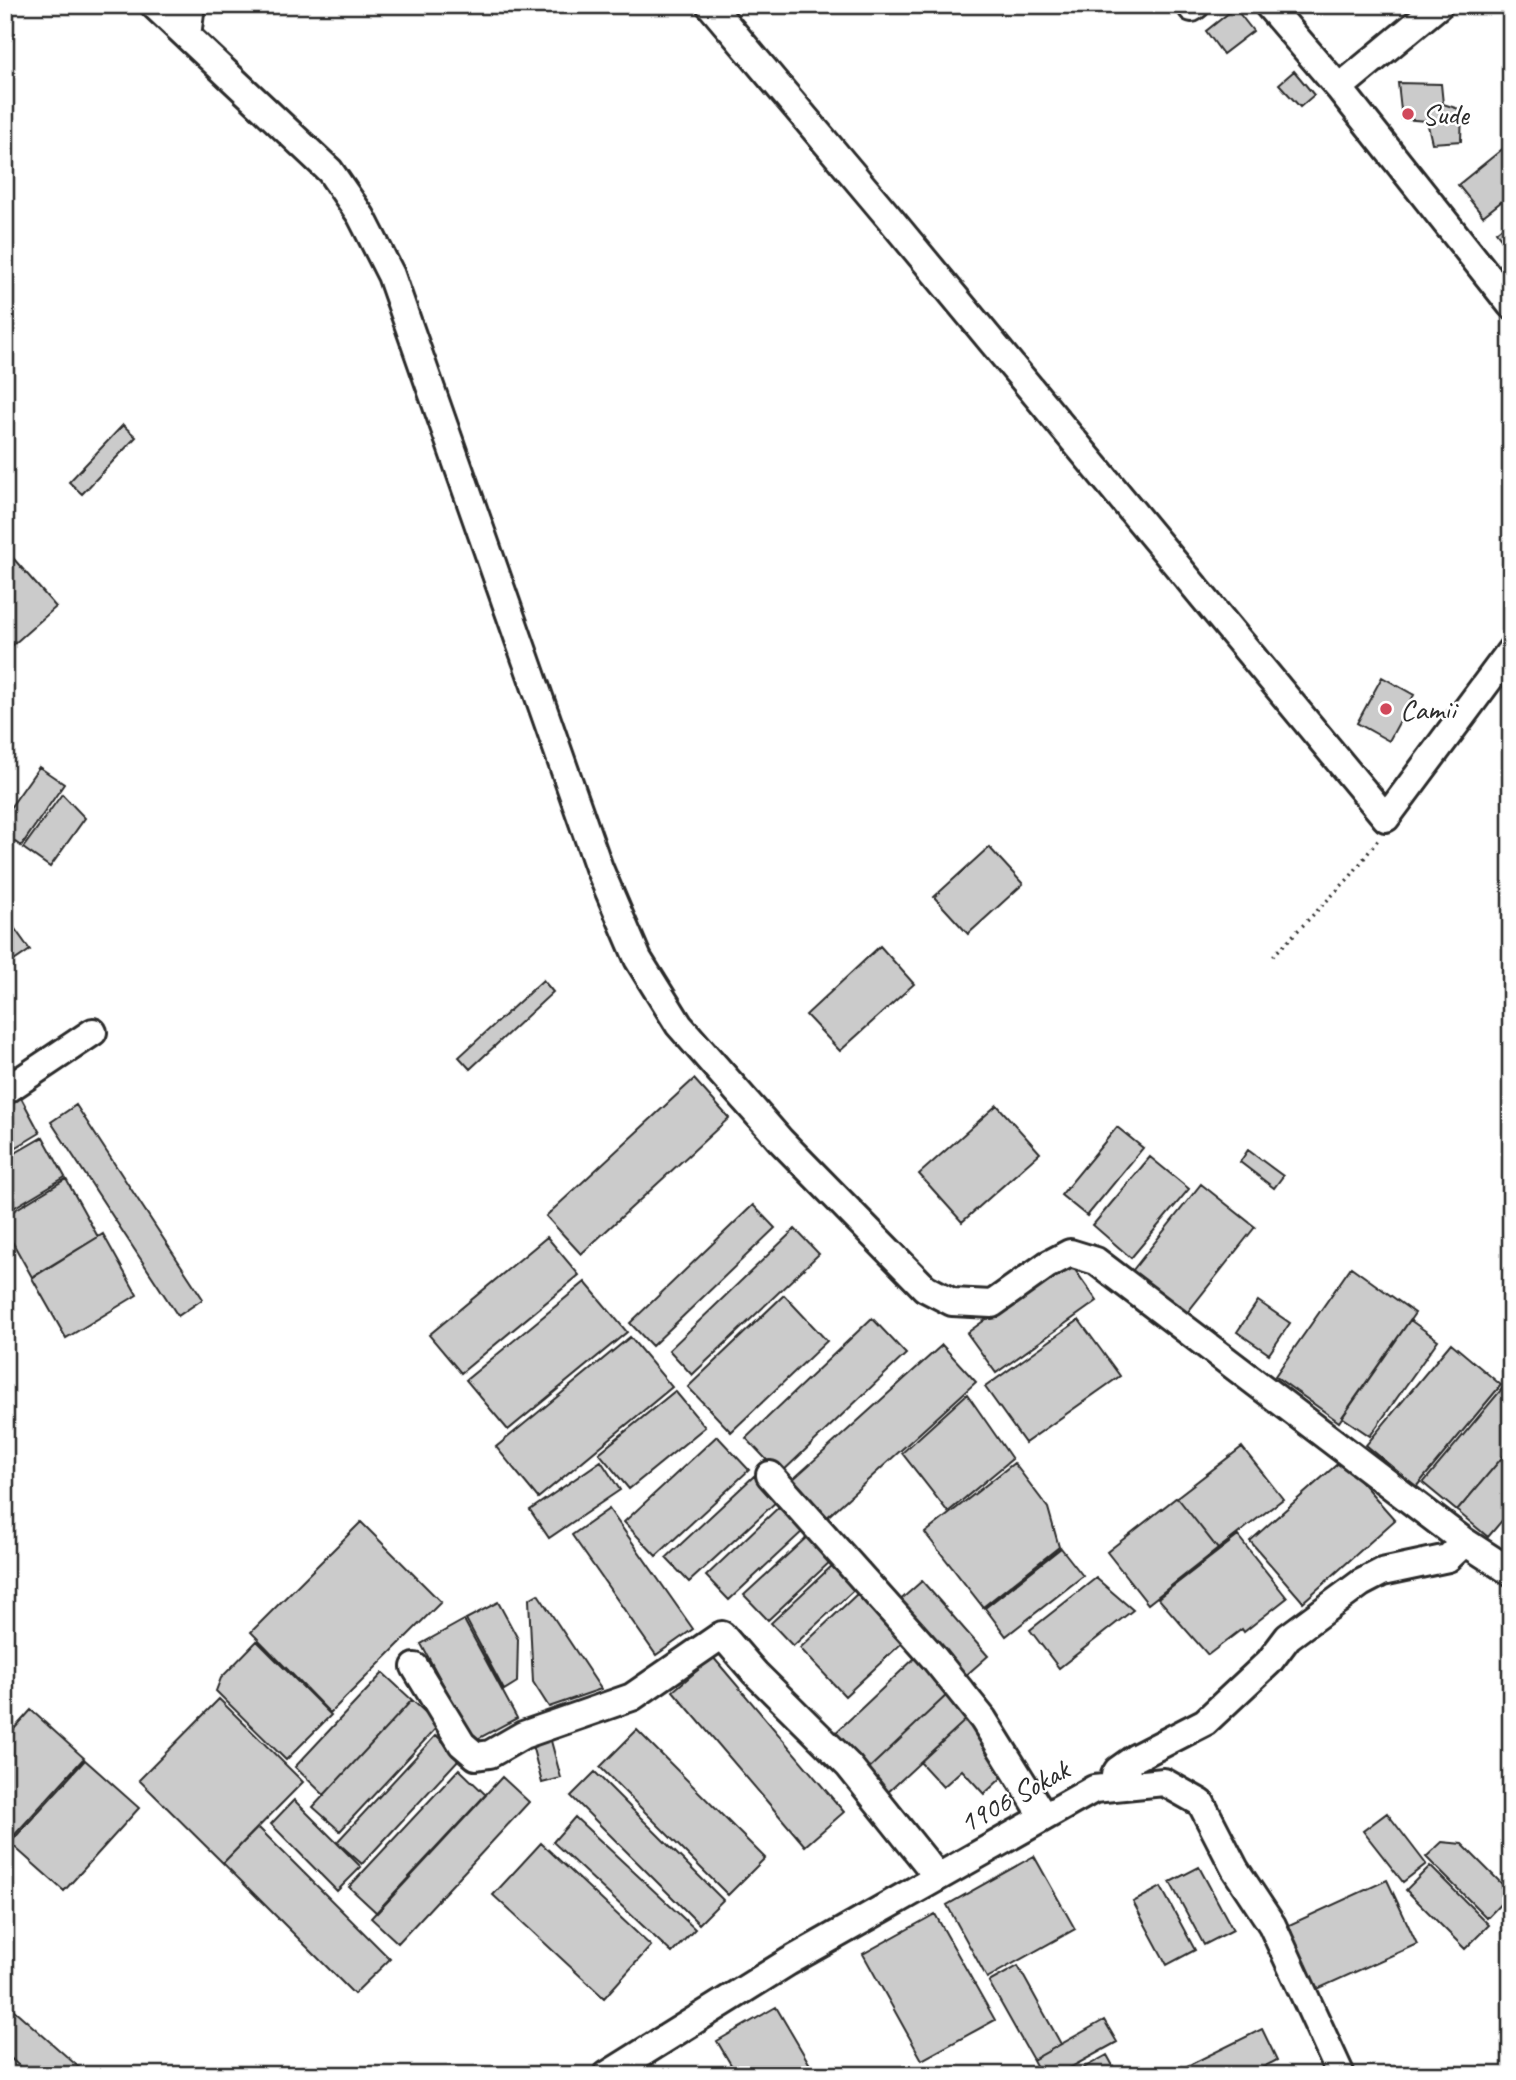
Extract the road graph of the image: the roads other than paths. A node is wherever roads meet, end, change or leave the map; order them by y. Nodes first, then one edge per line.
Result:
1 (154, 5) edge
2 (191, 5) edge
3 (710, 5) edge
4 (1268, 5) edge
5 (1439, 5) edge
6 (187, 36) junction
7 (1339, 88) junction
8 (1511, 305) edge
9 (1511, 650) edge
10 (93, 1032) dead end
11 (5, 1091) edge
12 (770, 1475) dead end
13 (1465, 1542) junction
14 (1511, 1572) edge
15 (415, 1667) dead end
16 (1116, 1786) junction
17 (1044, 1816) junction
18 (938, 1877) junction
19 (607, 2075) edge
20 (1341, 2075) edge

1 - 6 street
2 - 6 street
3 - 9 street
4 - 7 street
5 - 7 street
6 - 13 street
7 - 8 street
10 - 11 street
12 - 17 street
13 - 14 street
13 - 16 street
15 - 18 street
16 - 17 street, 1906 Sokak
16 - 20 street, 1906 Sokak
17 - 18 street, 1906 Sokak
18 - 19 street, 1906 Sokak

